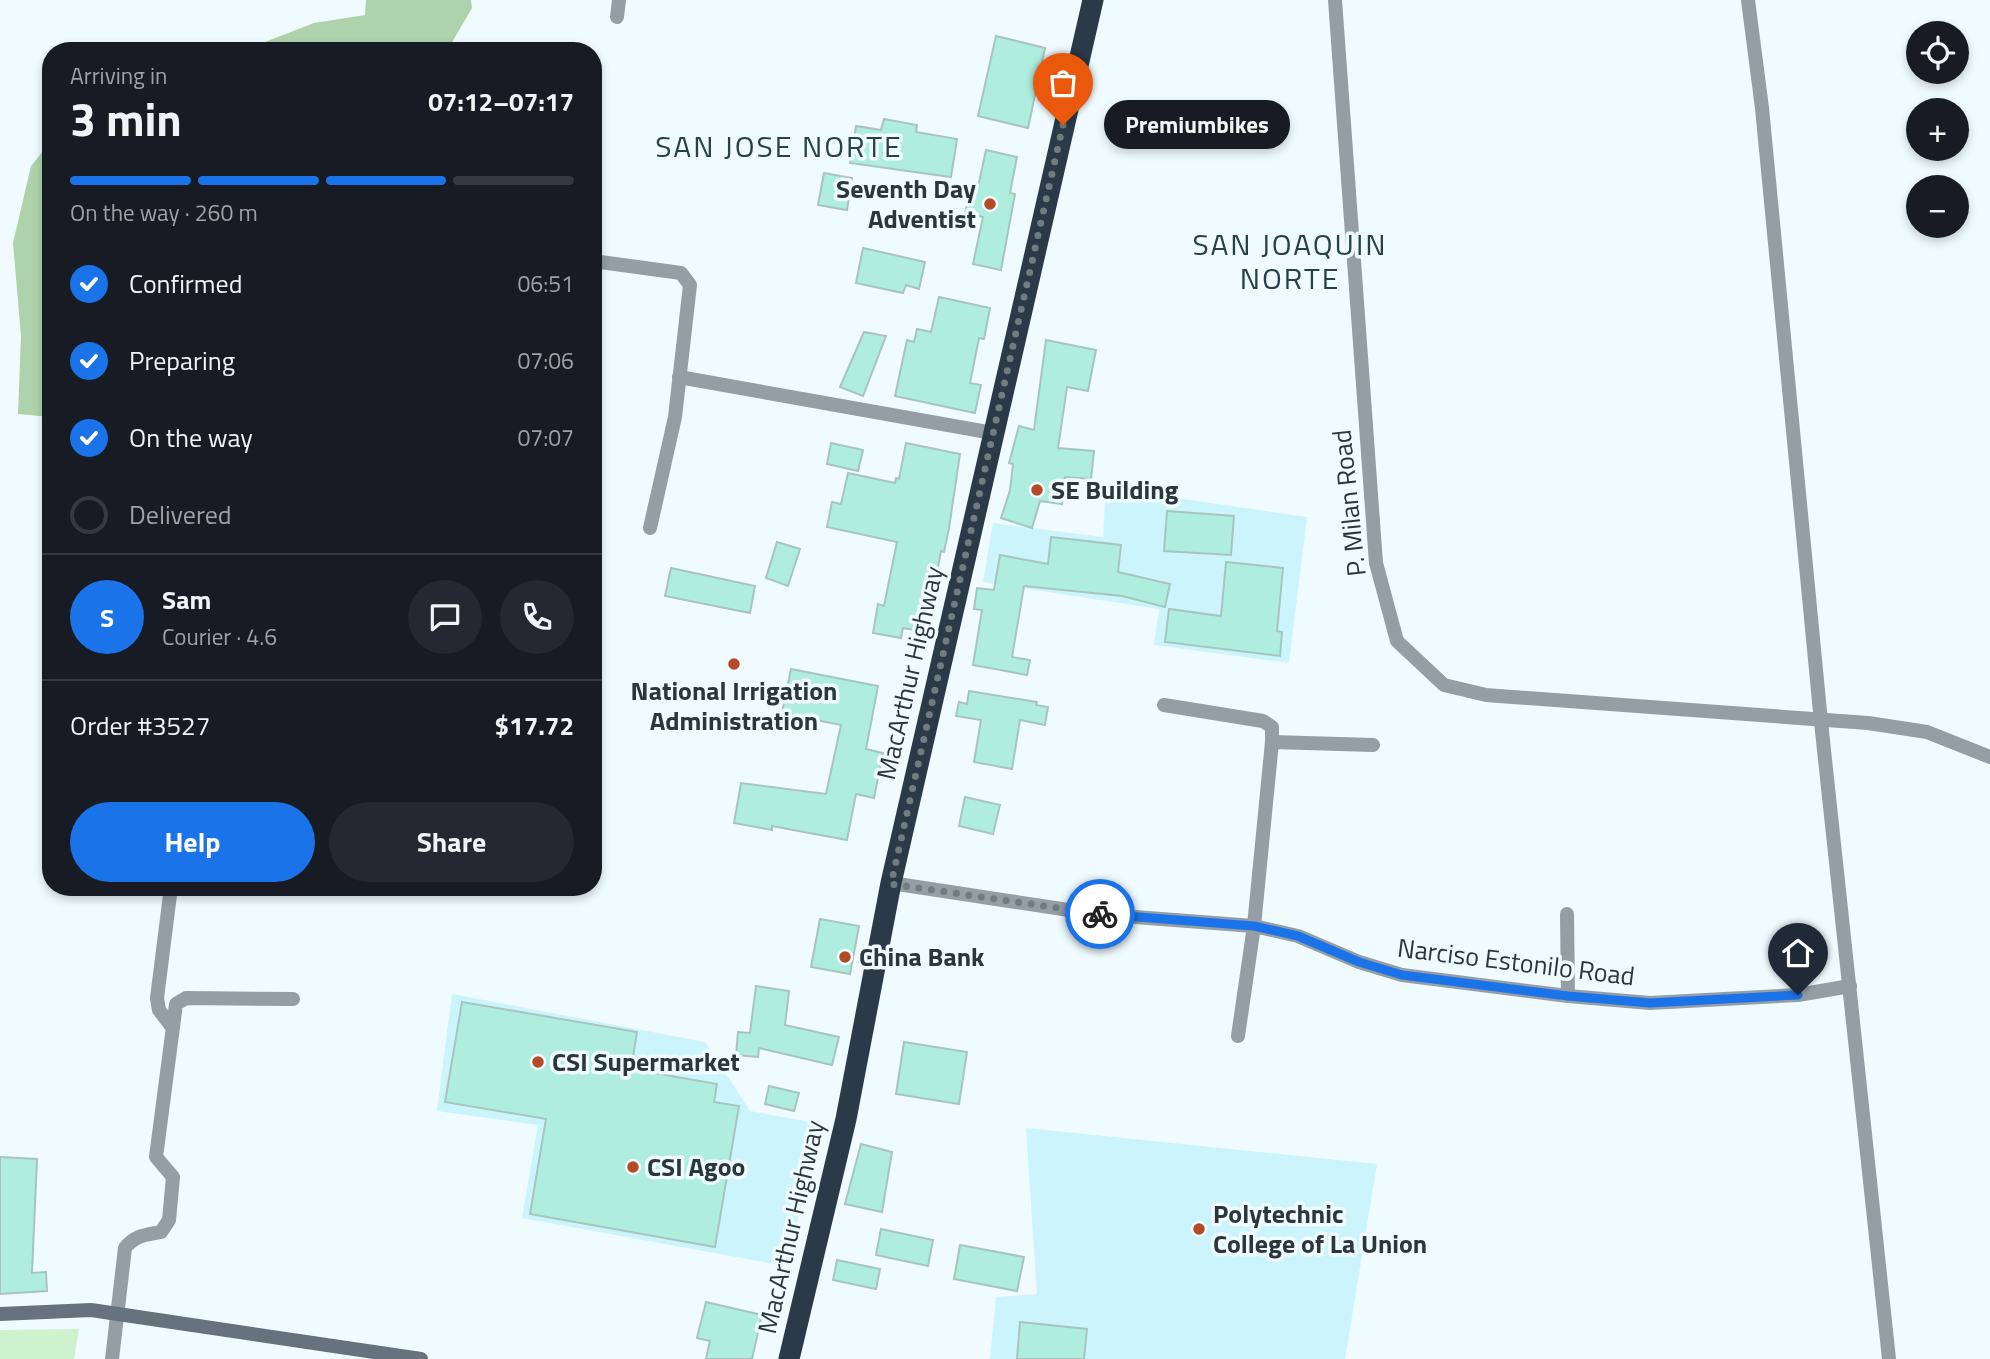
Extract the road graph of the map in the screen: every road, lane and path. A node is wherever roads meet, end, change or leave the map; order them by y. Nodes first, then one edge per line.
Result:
1 (619, 0) edge
2 (1093, 0) edge
3 (1335, 0) edge
4 (1748, 0) edge
5 (617, 17) dead end
6 (602, 262) edge
7 (679, 377) junction
8 (993, 433) junction
9 (650, 527) dead end
10 (1164, 705) dead end
11 (1821, 722) junction
12 (1272, 742) junction
13 (1373, 745) dead end
14 (1990, 757) edge
15 (891, 884) junction
16 (170, 896) edge
17 (1567, 914) dead end
18 (1254, 926) junction
19 (1850, 986) junction
20 (1568, 996) junction
21 (293, 999) dead end
22 (172, 1027) junction
23 (1238, 1036) dead end
24 (0, 1314) edge
25 (120, 1315) junction
26 (112, 1359) edge
27 (421, 1359) edge
28 (789, 1359) edge
29 (1889, 1359) edge

1 - 5 street
2 - 8 highway, MacArthur Highway
3 - 11 street, P. Milan Road
4 - 11 street
6 - 7 street
7 - 8 street
7 - 9 street
8 - 15 highway, MacArthur Highway
10 - 12 street
11 - 14 street, P. Milan Road
11 - 19 street
12 - 13 street
12 - 18 street
15 - 18 street, Narciso Estonilo Road
15 - 28 highway, MacArthur Highway
16 - 22 street
17 - 20 street
18 - 20 street, Narciso Estonilo Road
18 - 23 street
19 - 20 street, Narciso Estonilo Road
19 - 29 street
21 - 22 street
22 - 25 street
24 - 25 street
25 - 26 street
25 - 27 street

